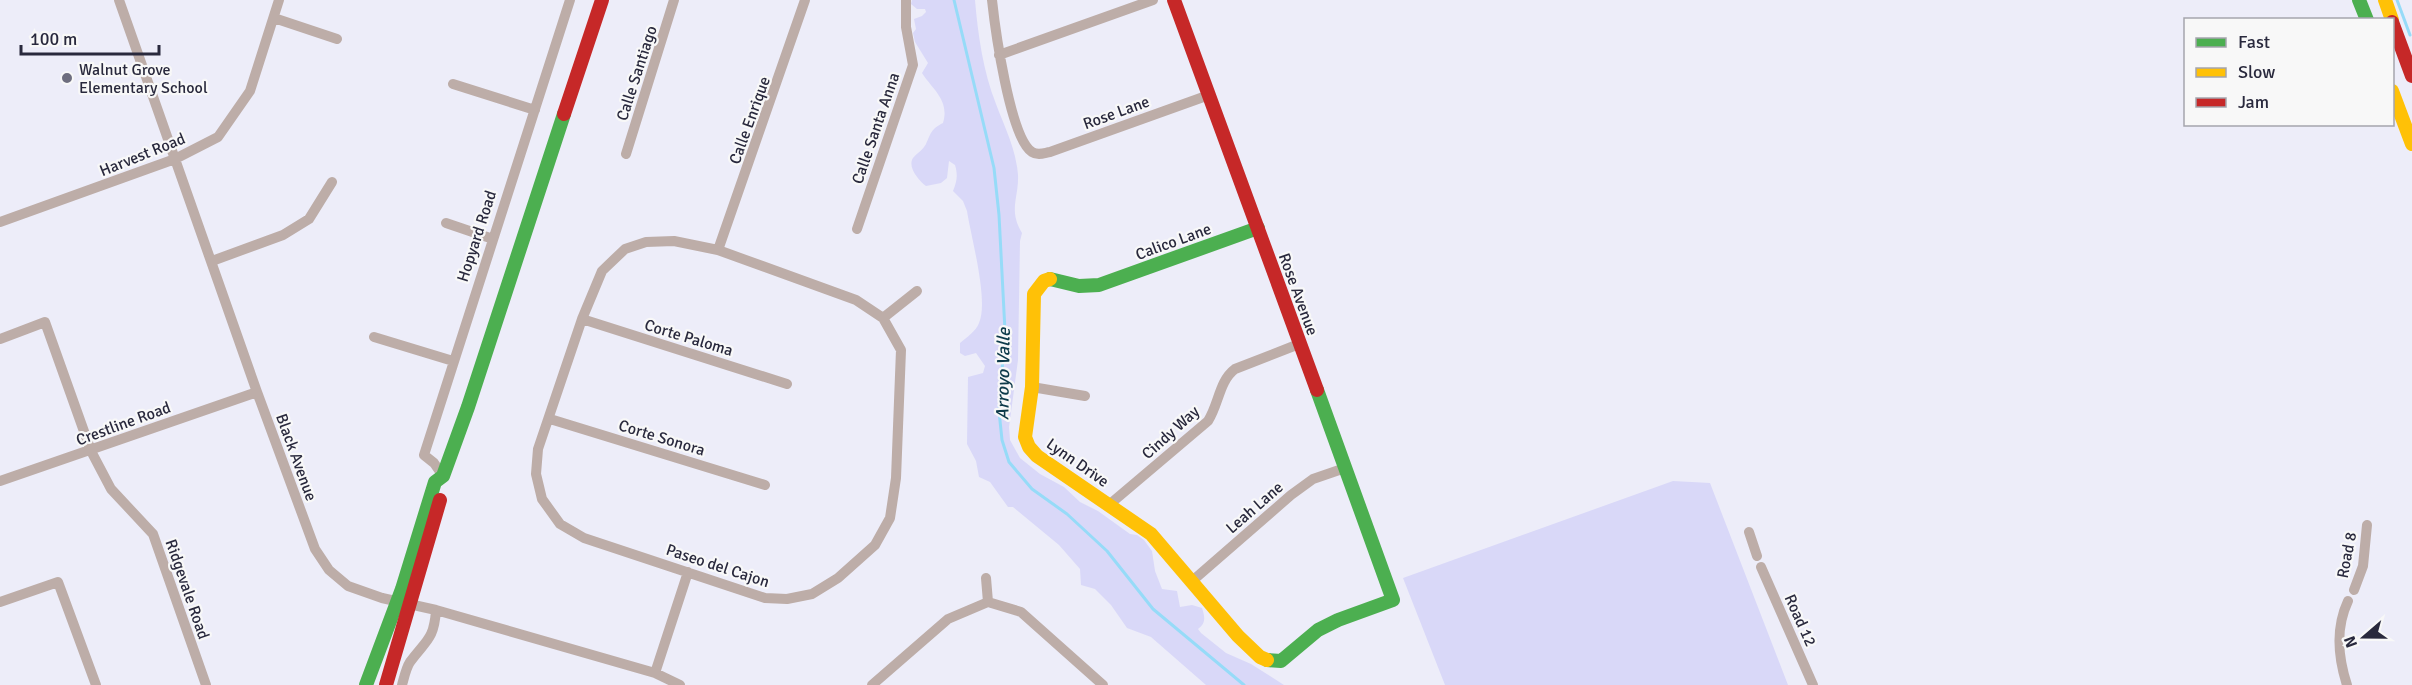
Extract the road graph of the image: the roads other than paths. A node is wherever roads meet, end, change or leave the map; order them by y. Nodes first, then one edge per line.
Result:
1 (119, 0) edge
2 (279, 0) edge
3 (570, 0) edge
4 (602, 0) edge
5 (674, 0) edge
6 (805, 0) edge
7 (906, 0) edge
8 (992, 0) edge
9 (1153, 0) edge
10 (1174, 0) edge
11 (2360, 0) edge
12 (2385, 0) edge
13 (274, 18) junction
14 (2366, 18) edge
15 (2391, 18) edge
16 (2394, 26) edge
17 (338, 39) dead end
18 (999, 55) junction
19 (2412, 76) edge
20 (453, 84) dead end
21 (1209, 95) junction
22 (2394, 96) edge
23 (534, 110) junction
24 (2412, 144) edge
25 (626, 154) dead end
26 (175, 159) junction
27 (332, 182) dead end
28 (0, 222) edge
29 (446, 223) dead end
30 (1258, 228) junction
31 (857, 229) dead end
32 (493, 239) junction
33 (718, 250) junction
34 (212, 261) junction
35 (1099, 285) joint
36 (917, 291) dead end
37 (883, 318) junction
38 (582, 319) junction
39 (374, 336) dead end
40 (0, 339) edge
41 (1299, 344) junction
42 (453, 361) junction
43 (787, 384) dead end
44 (1032, 387) junction
45 (256, 392) junction
46 (1085, 396) dead end
47 (550, 419) junction
48 (91, 451) junction
49 (1345, 468) junction
50 (443, 477) junction
51 (0, 481) edge
52 (765, 485) dead end
53 (1110, 504) junction
54 (2367, 525) dead end
55 (1749, 532) dead end
56 (1757, 556) dead end
57 (1761, 567) dead end
58 (688, 572) junction
59 (986, 578) dead end
60 (1191, 582) junction
61 (2354, 591) dead end
62 (2348, 601) dead end
63 (0, 602) edge
64 (987, 602) junction
65 (404, 604) junction
66 (436, 610) junction
67 (1271, 662) joint
68 (655, 673) junction
69 (96, 685) edge
70 (206, 685) edge
71 (366, 685) edge
72 (386, 685) edge
73 (402, 685) edge
74 (680, 685) edge
75 (872, 685) edge
76 (1103, 685) edge
77 (1813, 685) edge
78 (2347, 685) edge

1 - 26 street, Black Avenue
2 - 13 street, Harvest Road
3 - 23 street, Hopyard Road
4 - 50 street
5 - 25 street, Calle Santiago
6 - 33 street, Calle Enrique
7 - 31 street, Calle Santa Anna
8 - 18 street
9 - 18 street
10 - 21 street, Rose Avenue
11 - 14 street
12 - 15 street
13 - 17 street
13 - 26 street, Harvest Road
16 - 19 street
18 - 21 street, Rose Lane
20 - 23 street
21 - 30 street, Rose Avenue
22 - 24 street
23 - 32 street, Hopyard Road
26 - 28 street, Harvest Road
26 - 34 street, Black Avenue
27 - 34 street
29 - 32 street
30 - 35 street, Calico Lane
30 - 41 street, Rose Avenue
32 - 42 street, Hopyard Road
33 - 37 street, Paseo del Cajon
33 - 38 street, Paseo del Cajon
34 - 45 street, Black Avenue
35 - 44 street, Lynn Drive
36 - 37 street
37 - 58 street, Paseo del Cajon
38 - 43 street, Corte Paloma
38 - 47 street, Paseo del Cajon
39 - 42 street
40 - 48 street, Ridgevale Road
41 - 49 street, Rose Avenue
41 - 53 street, Cindy Way
42 - 50 street, Hopyard Road
44 - 46 street
44 - 53 street, Lynn Drive
45 - 48 street, Crestline Road
45 - 65 street, Black Avenue
47 - 52 street, Corte Sonora
47 - 58 street, Paseo del Cajon
48 - 51 street, Crestline Road
48 - 70 street, Ridgevale Road
49 - 60 street, Leah Lane
49 - 67 street, Rose Avenue
50 - 65 street
53 - 60 street, Lynn Drive
54 - 61 street, Road 8
55 - 56 street
57 - 77 street, Road 12
58 - 68 street
59 - 64 street
60 - 67 street, Lynn Drive
62 - 78 street, Road 8
63 - 69 street
64 - 75 street
64 - 76 street
65 - 66 street, Black Avenue
65 - 71 street
65 - 72 street
66 - 68 street, Black Avenue
66 - 73 street
68 - 74 street, Black Avenue

